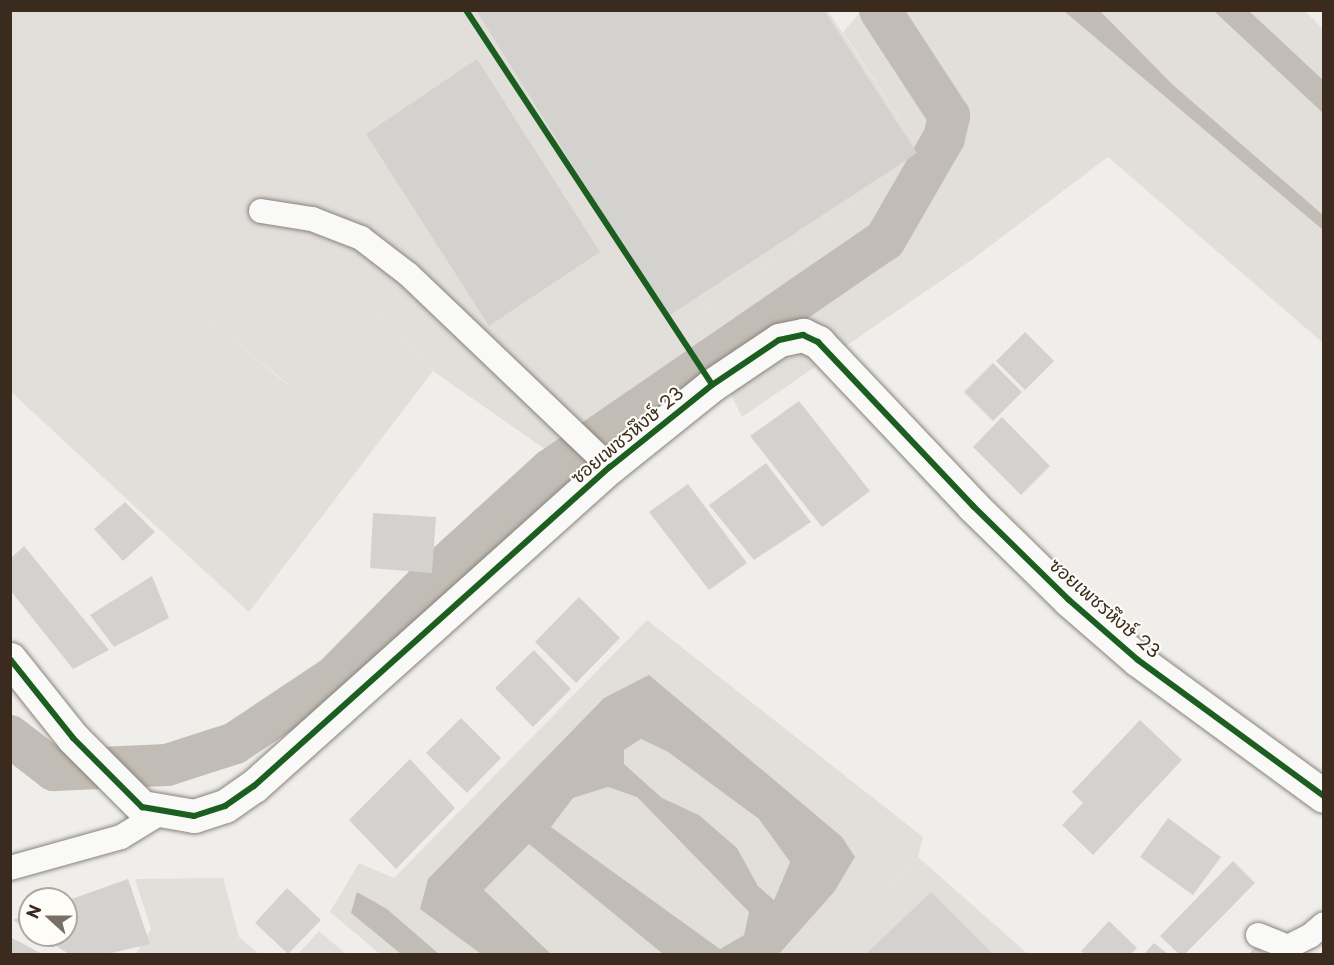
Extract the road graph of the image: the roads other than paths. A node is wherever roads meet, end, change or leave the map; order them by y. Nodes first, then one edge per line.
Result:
1 (261, 211) dead end
2 (610, 467) junction
3 (10, 659) edge
4 (1323, 796) edge
5 (162, 812) junction
6 (10, 868) edge
7 (1323, 924) edge
8 (1258, 934) dead end

1 - 2 lane
2 - 4 street, ซอยเพชรหึงษ์ 23
2 - 5 street, ซอยเพชรหึงษ์ 23
3 - 5 street, ซอยเพชรหึงษ์ 23
5 - 6 lane
7 - 8 lane

